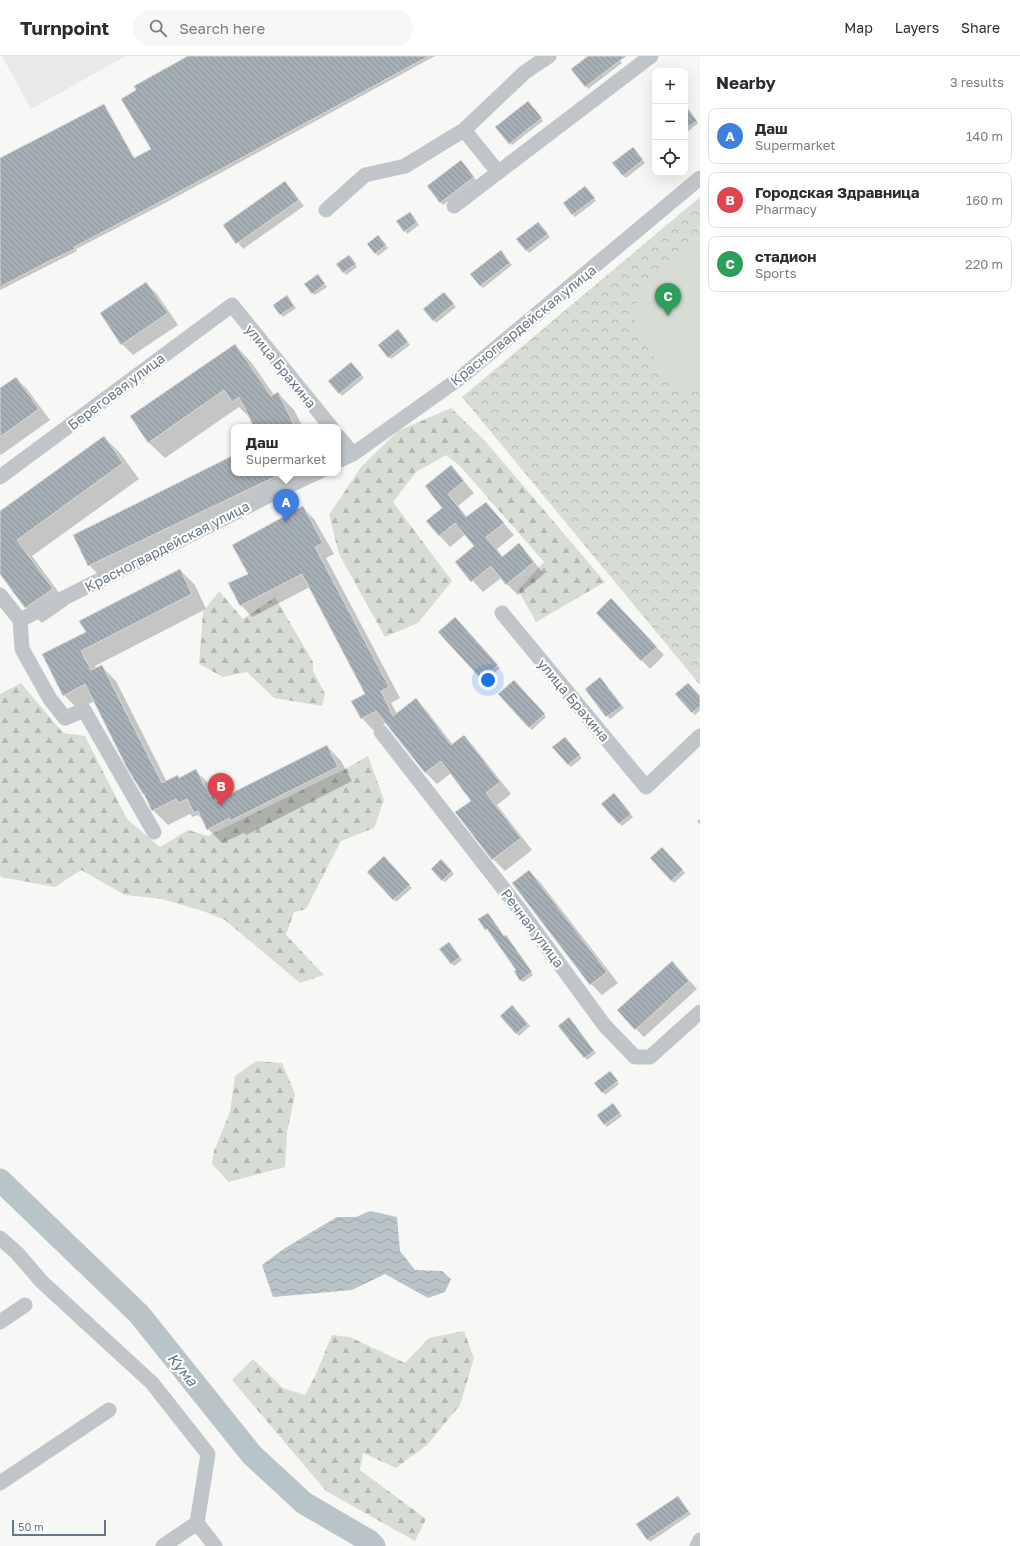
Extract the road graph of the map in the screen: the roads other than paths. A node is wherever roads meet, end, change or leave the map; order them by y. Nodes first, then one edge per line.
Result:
1 (548, 56) edge
2 (648, 57) edge
3 (464, 130) junction
4 (498, 172) junction
5 (700, 178) edge
6 (454, 206) dead end
7 (326, 210) dead end
8 (232, 305) joint
9 (329, 424) edge
10 (341, 440) edge
11 (352, 454) junction
12 (341, 460) edge
13 (1, 475) edge
14 (308, 476) edge
15 (0, 595) edge
16 (502, 613) dead end
17 (20, 620) junction
18 (381, 732) dead end
19 (700, 736) edge
20 (154, 832) dead end
21 (700, 1012) edge
22 (0, 1238) edge
23 (25, 1305) dead end
24 (0, 1322) edge
25 (109, 1410) dead end
26 (0, 1483) edge
27 (197, 1523) junction
28 (700, 1540) edge
29 (162, 1546) edge
30 (216, 1546) edge
31 (697, 1546) edge

1 - 3 street
2 - 4 street
3 - 4 street
3 - 7 street
4 - 6 street
5 - 11 street, Красногвардейская улица
8 - 9 street, улица Брахина
8 - 13 street, Береговая улица
10 - 11 street
11 - 12 street, Красногвардейская улица
14 - 17 street, Красногвардейская улица
15 - 17 street
16 - 19 street, улица Брахина
17 - 20 street
18 - 21 street, Речная улица
22 - 27 street
23 - 24 street
25 - 26 street
27 - 29 street
27 - 30 street
28 - 31 street

